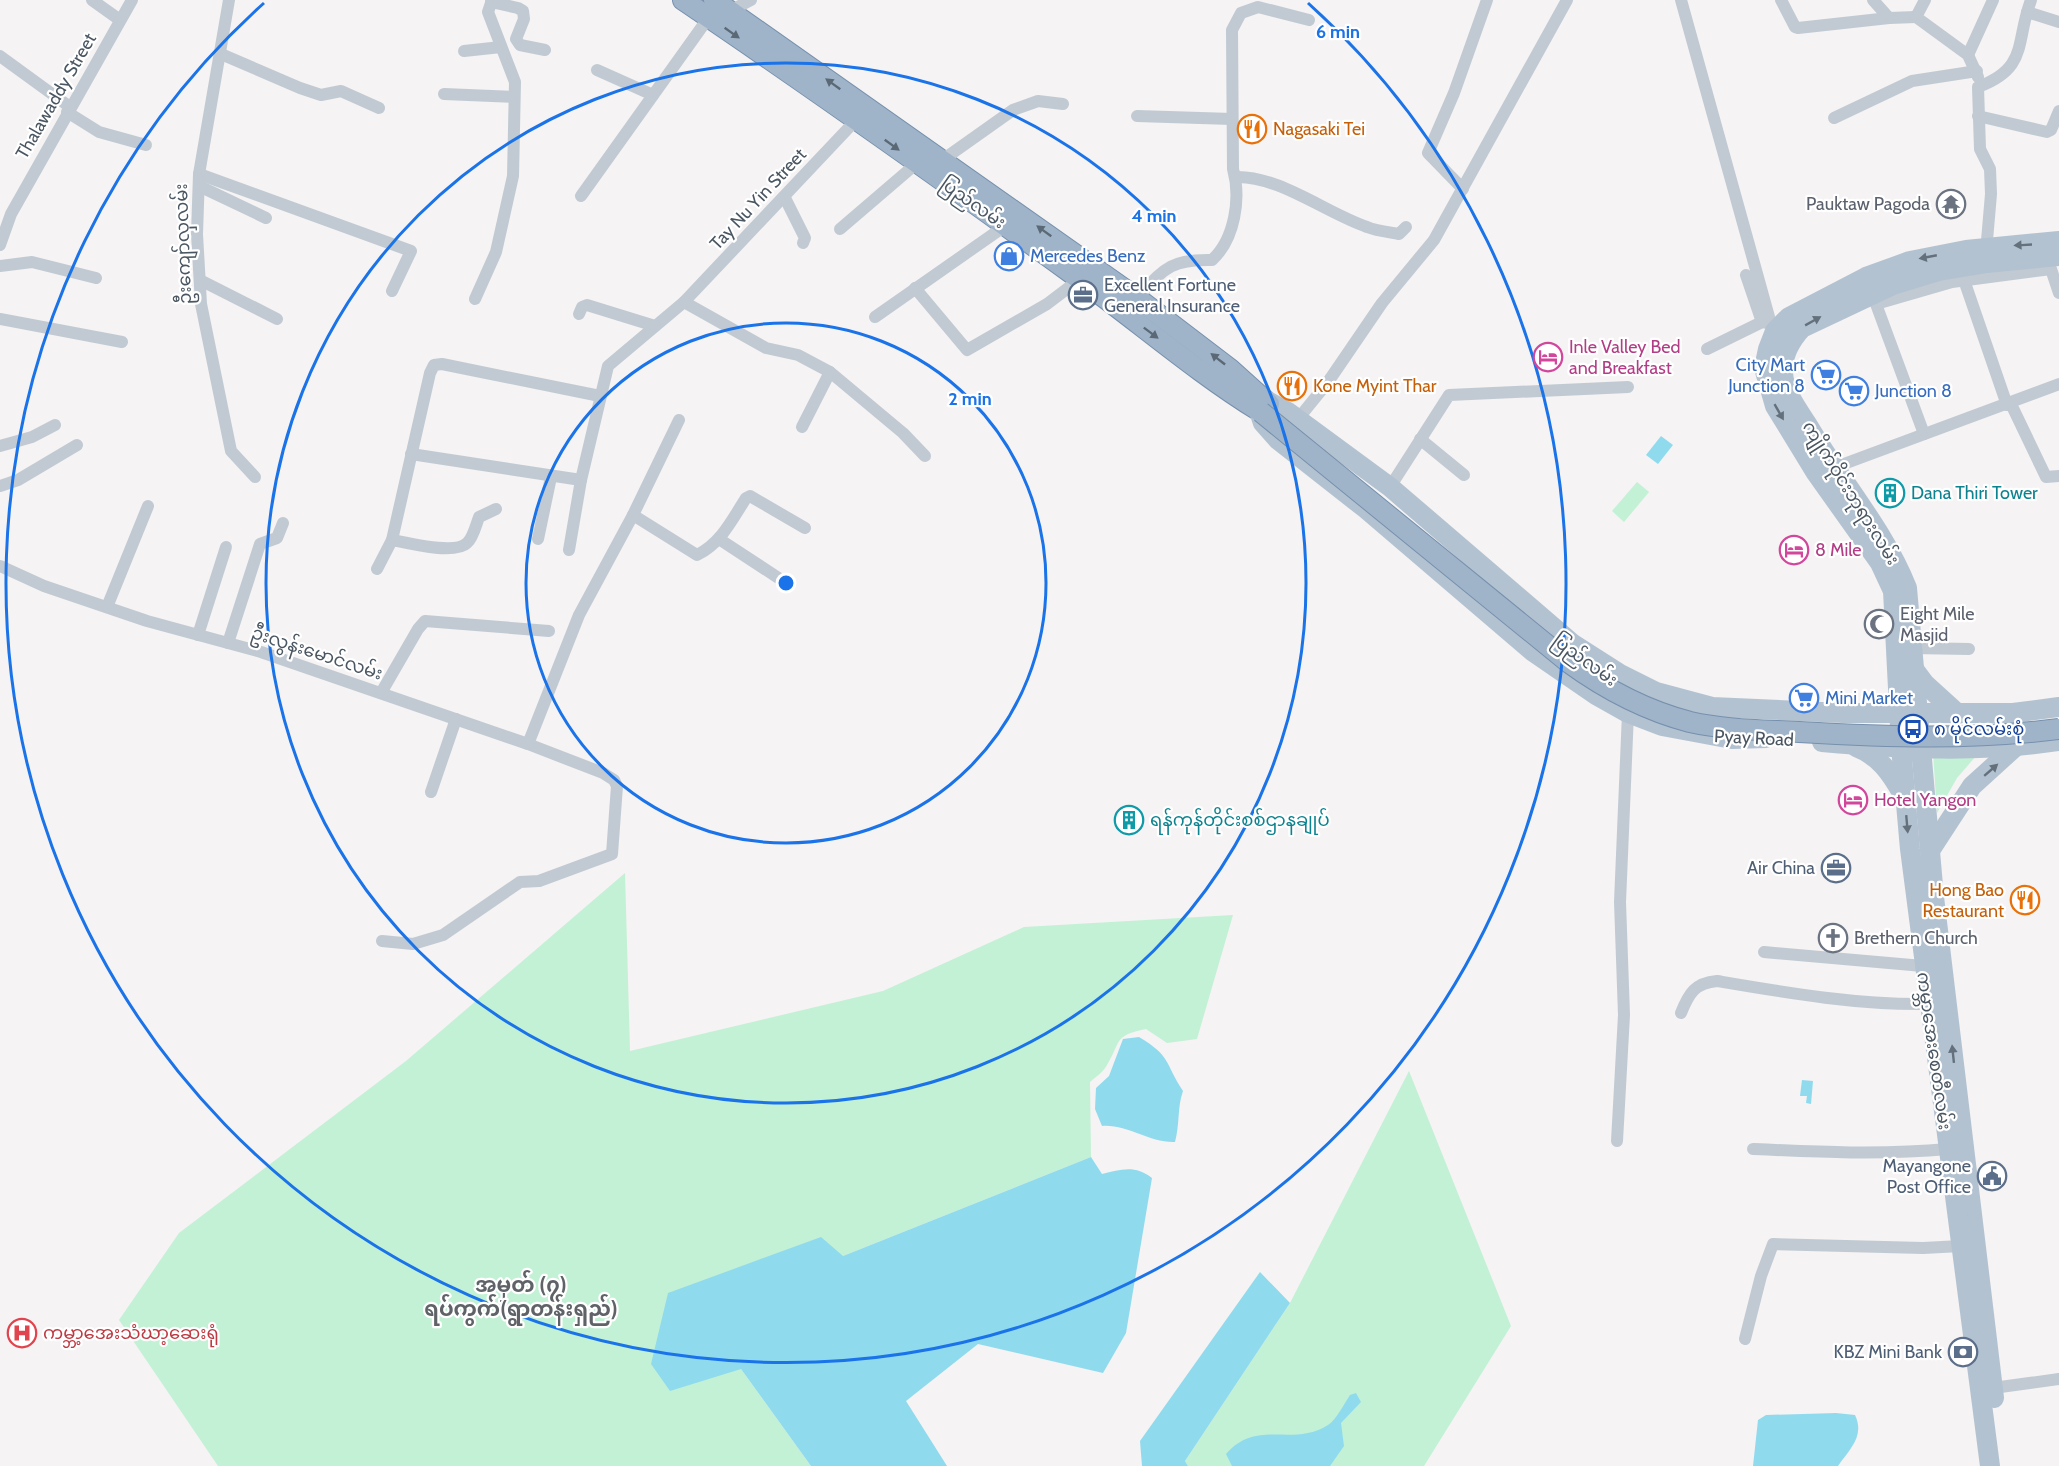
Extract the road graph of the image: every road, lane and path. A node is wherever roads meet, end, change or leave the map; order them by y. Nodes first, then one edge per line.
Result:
1 (92, 0) edge
2 (132, 0) edge
3 (229, 0) edge
4 (683, 0) edge
5 (751, 0) edge
6 (1487, 0) edge
7 (1567, 0) edge
8 (1681, 0) edge
9 (1781, 0) edge
10 (1873, 0) edge
11 (1925, 0) edge
12 (1994, 0) edge
13 (2031, 0) edge
14 (492, 1) edge
15 (1254, 4) edge
16 (718, 9) edge
17 (2027, 12) junction
18 (1916, 17) junction
19 (1889, 18) junction
20 (120, 20) junction
21 (1309, 20) dead end
22 (2059, 22) edge
23 (501, 47) junction
24 (545, 50) dead end
25 (464, 51) dead end
26 (221, 54) junction
27 (1968, 55) junction
28 (0, 56) edge
29 (597, 70) dead end
30 (1977, 71) junction
31 (1978, 87) junction
32 (444, 94) dead end
33 (653, 94) junction
34 (514, 97) junction
35 (1064, 104) dead end
36 (379, 108) dead end
37 (68, 110) junction
38 (2059, 111) edge
39 (1137, 116) dead end
40 (1978, 116) junction
41 (1834, 118) dead end
42 (857, 119) junction
43 (1232, 119) junction
44 (146, 145) dead end
45 (941, 161) junction
46 (917, 164) junction
47 (1235, 177) junction
48 (199, 180) junction
49 (1463, 189) junction
50 (581, 196) dead end
51 (785, 198) junction
52 (266, 218) dead end
53 (1005, 226) junction
54 (1406, 227) dead end
55 (840, 229) dead end
56 (2059, 241) edge
57 (803, 243) dead end
58 (0, 245) edge
59 (1987, 255) junction
60 (2059, 256) edge
61 (0, 267) edge
62 (1746, 275) dead end
63 (96, 278) dead end
64 (1080, 279) junction
65 (200, 280) junction
66 (1964, 280) junction
67 (915, 288) junction
68 (392, 291) dead end
69 (2059, 293) edge
70 (475, 298) dead end
71 (1137, 298) junction
72 (684, 302) junction
73 (579, 314) dead end
74 (875, 317) dead end
75 (0, 319) edge
76 (277, 319) dead end
77 (655, 326) junction
78 (1775, 329) junction
79 (122, 342) dead end
80 (1707, 349) dead end
81 (830, 372) junction
82 (2059, 384) edge
83 (1628, 387) dead end
84 (600, 396) junction
85 (2009, 405) junction
86 (1263, 406) junction
87 (679, 420) dead end
88 (1298, 420) junction
89 (55, 425) dead end
90 (802, 427) dead end
91 (1924, 434) junction
92 (1420, 439) junction
93 (77, 445) dead end
94 (0, 446) edge
95 (411, 454) junction
96 (925, 456) dead end
97 (1833, 468) junction
98 (1464, 475) dead end
99 (2059, 476) edge
100 (255, 477) dead end
101 (551, 477) junction
102 (581, 480) junction
103 (0, 486) edge
104 (1390, 487) junction
105 (148, 506) dead end
106 (496, 509) dead end
107 (633, 515) junction
108 (283, 523) dead end
109 (805, 528) dead end
110 (538, 539) dead end
111 (719, 539) junction
112 (392, 540) junction
113 (226, 547) dead end
114 (569, 550) dead end
115 (0, 566) edge
116 (377, 569) dead end
117 (780, 579) dead end
118 (107, 608) junction
119 (549, 631) dead end
120 (198, 635) junction
121 (228, 643) junction
122 (1912, 648) junction
123 (1969, 650) dead end
124 (1905, 674) junction
125 (1656, 692) junction
126 (381, 693) junction
127 (2059, 707) edge
128 (1628, 713) junction
129 (1909, 713) junction
130 (2013, 713) junction
131 (1867, 714) junction
132 (1958, 714) junction
133 (2059, 717) edge
134 (456, 719) junction
135 (1662, 726) joint
136 (2059, 729) edge
137 (2059, 741) edge
138 (528, 744) junction
139 (1848, 744) junction
140 (1901, 747) junction
141 (2015, 747) junction
142 (1921, 749) junction
143 (431, 792) dead end
144 (1905, 799) junction
145 (1931, 849) junction
146 (382, 941) dead end
147 (1764, 952) dead end
148 (1923, 966) junction
149 (1929, 1004) junction
150 (1681, 1013) dead end
151 (1948, 1090) junction
152 (1617, 1141) dead end
153 (1752, 1149) dead end
154 (1948, 1149) junction
155 (1965, 1236) junction
156 (1745, 1338) dead end
157 (2059, 1379) edge
158 (1990, 1395) junction
159 (1990, 1466) edge
160 (2003, 1466) edge

1 - 20 street
2 - 20 street, Thalawaddy Street
3 - 26 street, ဦးကျော်လှလမ်း
4 - 16 highway, ပြည်လမ်း
5 - 16 street
6 - 49 street
7 - 49 street
8 - 78 street
9 - 19 street
10 - 19 street
11 - 18 street
12 - 27 street
13 - 17 street
14 - 23 street
14 - 24 street
15 - 21 street
15 - 43 street
16 - 33 street
16 -> 42 highway, ပြည်လမ်း
45 -> 16 highway, ပြည်လမ်း
17 - 22 street
17 - 31 street
18 - 19 street
18 - 27 street
20 - 37 street, Thalawaddy Street
23 - 25 street
23 - 34 street
26 - 36 street
26 - 48 street, ဦးကျော်လှလမ်း
27 - 30 street
28 - 37 street
29 - 33 street
30 - 31 street
30 - 41 street
31 - 40 street
32 - 34 street
33 - 50 street
34 - 70 street
35 - 45 street
37 - 44 street
37 - 58 street, Thalawaddy Street
38 - 40 street
39 - 43 street
40 - 59 street
42 -> 46 highway, ပြည်လမ်း
42 - 51 street, Tay Nu Yin Street
43 - 47 street
71 -> 45 highway, ပြည်လမ်း
46 - 53 highway, ပြည်လမ်း
46 - 55 street
47 - 54 street
47 - 71 street
48 - 52 street
48 - 65 street, ဦးကျော်လှလမ်း
48 - 68 street
49 - 88 street
51 - 57 street
51 - 72 street, Tay Nu Yin Street
53 - 64 highway, ပြည်လမ်း
53 - 67 street
56 -> 59 main road
59 - 60 main road
59 - 78 main road
61 - 63 street
62 - 78 street
64 - 67 street
64 -> 86 highway, ပြည်လမ်း
65 - 76 street
65 - 100 street, ဦးကျော်လှလမ်း
66 - 69 street
66 - 85 street
66 - 91 street
67 - 74 street
86 -> 71 highway, ပြည်လမ်း
72 - 77 street, Tay Nu Yin Street
72 - 81 street
73 - 77 street
75 - 79 street
77 - 84 street, Tay Nu Yin Street
78 - 80 street
78 - 97 main road, ကျိုက်ဝိုင်းဘုရားလမ်း
78 -> 124 main road
81 - 90 street
81 - 96 street
82 - 85 street
83 - 92 street
84 - 95 street
84 - 102 street, Tay Nu Yin Street
85 - 91 street
85 - 99 street
86 - 88 main road, ပြည်လမ်း
86 - 128 main road, ပြည်လမ်း
86 - 133 highway, ပြည်လမ်း
86 - 136 highway, ပြည်လမ်း, bridge
87 - 107 street
88 - 104 main road, ပြည်လမ်း
89 - 94 street
91 - 97 street
92 - 98 street
92 - 104 street
93 - 103 street
95 - 101 street
95 - 112 street
97 - 122 main road, ကျိုက်ဝိုင်းဘုရားလမ်း
101 - 102 street
101 - 110 street
102 - 114 street, Tay Nu Yin Street
104 - 125 main road, ပြည်လမ်း
105 - 118 street
106 - 112 street
107 - 111 street
107 - 138 street
108 - 121 street
109 - 111 street
111 - 117 street
112 - 116 street
113 - 120 street
115 - 118 street, ဦးလွန်းမောင်လမ်း
118 - 120 street, ဦးလွန်းမောင်လမ်း
119 - 126 street
120 - 121 street, ဦးလွန်းမောင်လမ်း
121 - 126 street, ဦးလွန်းမောင်လမ်း
122 - 123 street
122 - 124 main road, ကျိုက်ဝိုင်းဘုရားလမ်း
124 - 129 main road
124 - 131 main road
124 - 132 main road
125 - 128 main road
125 - 131 main road, ပြည်လမ်း
126 - 134 street, ဦးလွန်းမောင်လမ်း
127 - 130 main road
128 - 135 main road, ပြည်လမ်း
128 - 152 street
129 - 131 main road, ပြည်လမ်း
129 - 132 main road
129 - 140 main road, ကမ္ဘာအေးစေတီလမ်း
129 - 142 main road, ကမ္ဘာအေးစေတီလမ်း
130 - 132 main road
130 - 141 street
134 - 138 street, ဦးလွန်းမောင်လမ်း
134 - 143 street
135 - 139 main road, Pyay Road
137 - 141 main road
138 - 146 street, ဦးလွန်းမောင်လမ်း
139 - 140 main road
139 - 144 main road
140 - 142 main road
140 - 144 main road, ကမ္ဘာအေးစေတီလမ်း
141 - 142 main road
145 -> 141 main road
142 - 145 main road, ကမ္ဘာအေးစေတီလမ်း
144 -> 148 main road, ကမ္ဘာအေးစေတီလမ်း
151 -> 145 main road, ကမ္ဘာအေးစေတီလမ်း
147 - 148 street
148 - 149 main road, ကမ္ဘာအေးစေတီလမ်း
149 - 150 street
149 - 151 main road, ကမ္ဘာအေးစေတီလမ်း
151 - 154 main road, ကမ္ဘာအေးစေတီလမ်း
151 - 155 main road, ကမ္ဘာအေးစေတီလမ်း
153 - 154 street
154 - 155 main road, ကမ္ဘာအေးစေတီလမ်း
155 - 156 street
155 - 158 main road, ကမ္ဘာအေးစေတီလမ်း
157 - 158 street
158 - 159 main road, ကမ္ဘာအေးစေတီလမ်း
158 - 160 main road, ကမ္ဘာအေးစေတီလမ်း

